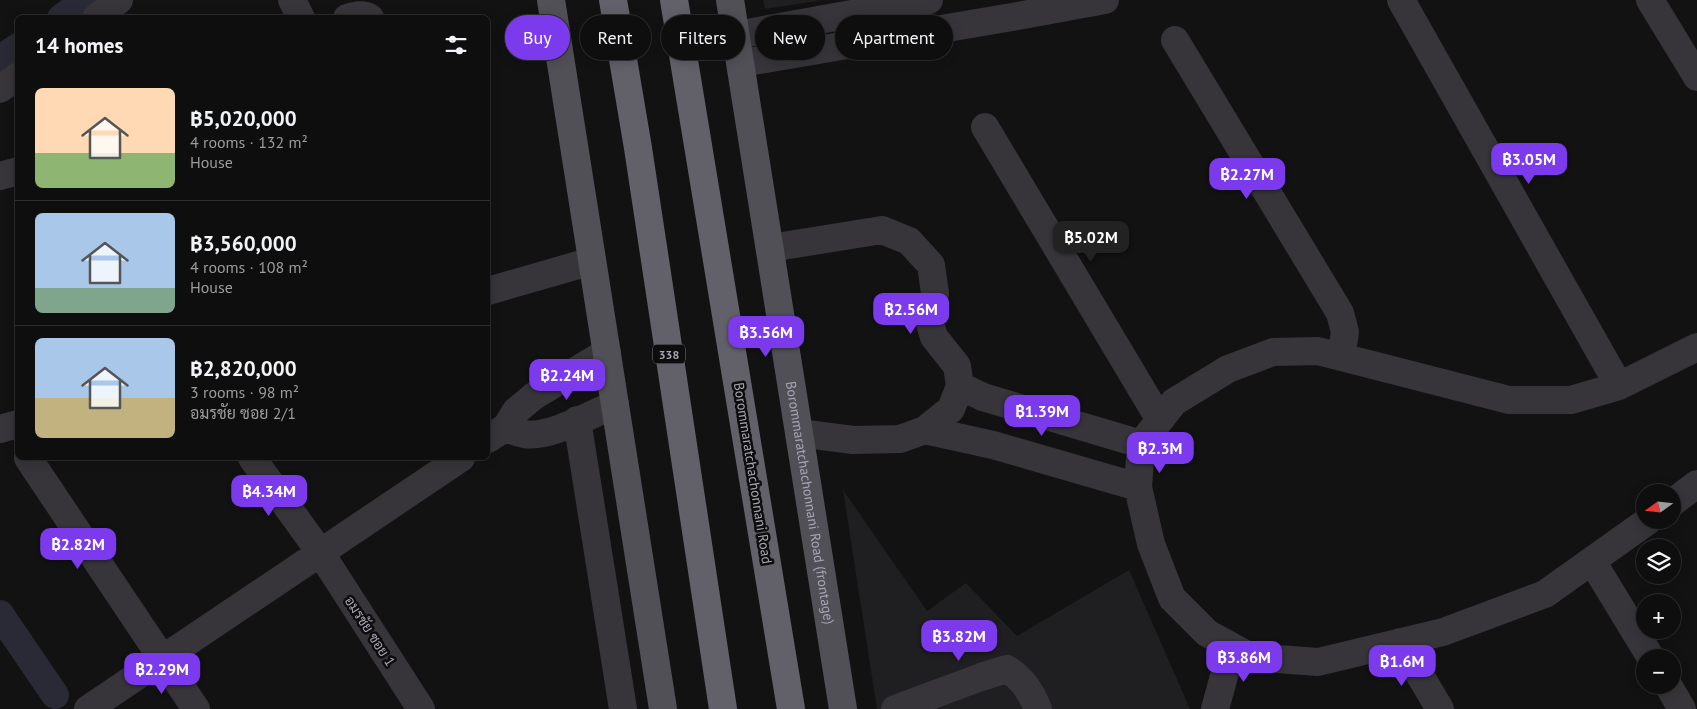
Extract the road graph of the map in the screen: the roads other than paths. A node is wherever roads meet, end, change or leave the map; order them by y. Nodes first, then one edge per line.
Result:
1 (119, 0) edge
2 (292, 0) edge
3 (551, 0) edge
4 (613, 0) edge
5 (674, 0) edge
6 (730, 0) edge
7 (929, 0) edge
8 (1105, 0) edge
9 (1401, 0) edge
10 (1650, 0) edge
11 (100, 15) edge
12 (300, 15) edge
13 (733, 15) edge
14 (745, 33) edge
15 (1175, 40) dead end
16 (740, 60) edge
17 (741, 63) junction
18 (1697, 77) edge
19 (15, 78) edge
20 (0, 89) edge
21 (986, 127) dead end
22 (15, 172) edge
23 (0, 176) edge
24 (770, 248) junction
25 (592, 261) junction
26 (490, 290) edge
27 (1697, 347) edge
28 (607, 352) junction
29 (1341, 357) junction
30 (960, 386) junction
31 (1619, 386) junction
32 (615, 404) junction
33 (578, 420) junction
34 (1160, 420) junction
35 (15, 425) edge
36 (0, 429) edge
37 (925, 430) junction
38 (496, 433) edge
39 (799, 433) junction
40 (1141, 444) junction
41 (29, 460) edge
42 (253, 460) edge
43 (458, 460) edge
44 (1697, 484) edge
45 (1138, 487) junction
46 (1681, 496) edge
47 (1636, 529) edge
48 (320, 552) junction
49 (1592, 561) junction
50 (1400, 642) junction
51 (1232, 647) junction
52 (1646, 649) edge
53 (163, 658) junction
54 (1673, 694) edge
55 (88, 709) edge
56 (196, 709) edge
57 (421, 709) edge
58 (623, 709) edge
59 (663, 709) edge
60 (723, 709) edge
61 (791, 709) edge
62 (843, 709) edge
63 (895, 709) edge
64 (1038, 709) edge
65 (1215, 709) edge
66 (1440, 709) edge
67 (1682, 709) edge

1 - 11 street
2 - 12 street
3 - 25 main road
4 - 60 highway, 338
5 - 61 highway, Borommaratchachonnani Road
6 - 13 main road, Borommaratchachonnani Road (frontage)
7 - 14 street
8 - 17 street
9 - 31 street
10 - 18 street
15 - 29 street
16 - 17 main road, Borommaratchachonnani Road (frontage)
17 - 24 main road, Borommaratchachonnani Road (frontage)
19 - 20 street
21 - 34 street
22 - 23 street
24 - 30 street
24 - 39 main road, Borommaratchachonnani Road (frontage)
25 - 26 street
25 - 28 main road
27 - 31 street
28 - 32 main road
28 - 38 street
29 - 31 street
29 - 34 street
30 - 37 street
30 - 40 street
32 - 33 street
32 - 59 main road
33 - 38 street
33 - 58 street
34 - 40 street
35 - 36 street
37 - 39 street
37 - 45 street
39 - 62 main road, Borommaratchachonnani Road (frontage)
40 - 45 street
41 - 53 street
42 - 48 street, อมรชัย ซอย 1
43 - 48 street
44 - 46 street
45 - 51 street
47 - 49 street
48 - 53 street
48 - 57 street, อมรชัย ซอย 1
49 - 50 street
49 - 52 street
50 - 51 street
50 - 66 street
51 - 65 street
53 - 55 street
53 - 56 street
54 - 67 street
63 - 64 street

